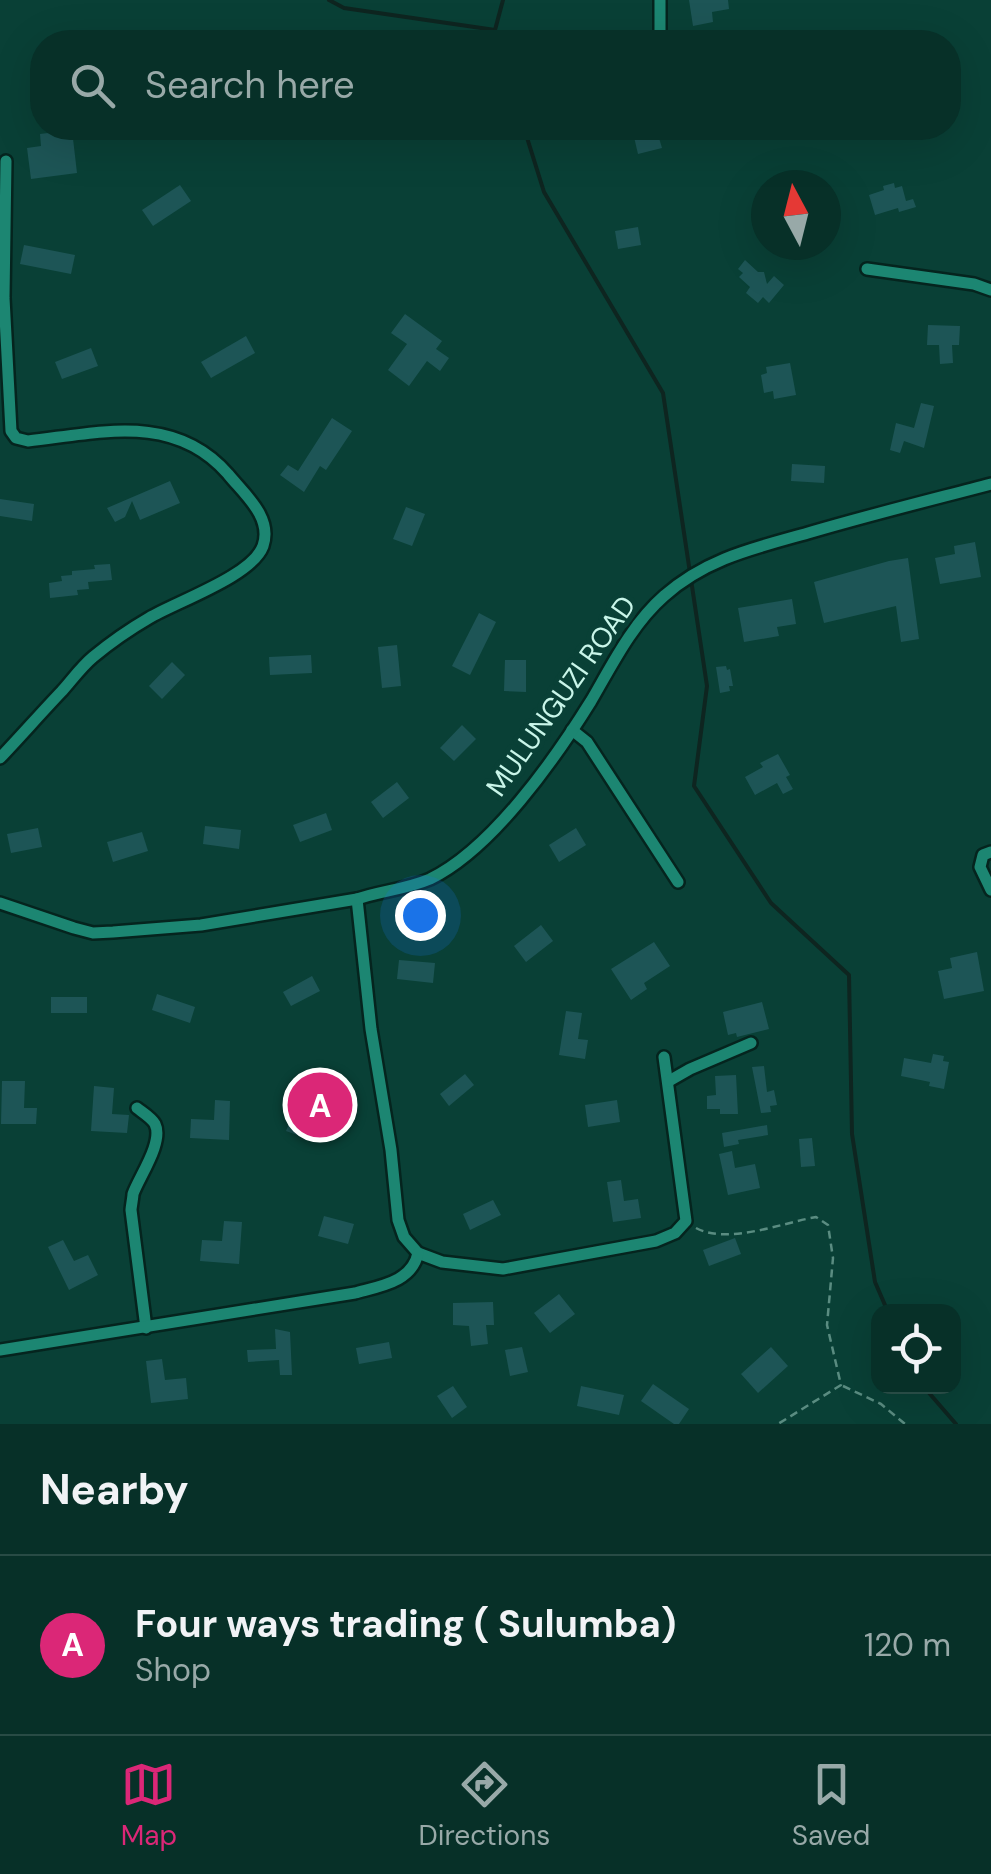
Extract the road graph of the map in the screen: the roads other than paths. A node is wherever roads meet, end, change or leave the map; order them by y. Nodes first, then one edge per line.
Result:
1 (660, 0) edge
2 (660, 30) edge
3 (6, 161) dead end
4 (867, 269) dead end
5 (991, 290) edge
6 (991, 484) edge
7 (572, 730) junction
8 (0, 758) edge
9 (991, 852) edge
10 (678, 882) dead end
11 (991, 890) edge
12 (357, 898) junction
13 (0, 903) edge
14 (751, 1044) dead end
15 (664, 1057) dead end
16 (669, 1081) junction
17 (137, 1108) dead end
18 (418, 1253) junction
19 (146, 1328) junction
20 (0, 1350) edge

1 - 2 street
3 - 8 street
4 - 5 street
6 - 7 street, MULUNGUZI ROAD
7 - 10 street
7 - 12 street, MULUNGUZI ROAD
9 - 11 street
12 - 13 street, MULUNGUZI ROAD
12 - 18 street
14 - 16 street
15 - 16 street
16 - 18 street
17 - 19 street
18 - 19 street
19 - 20 street

